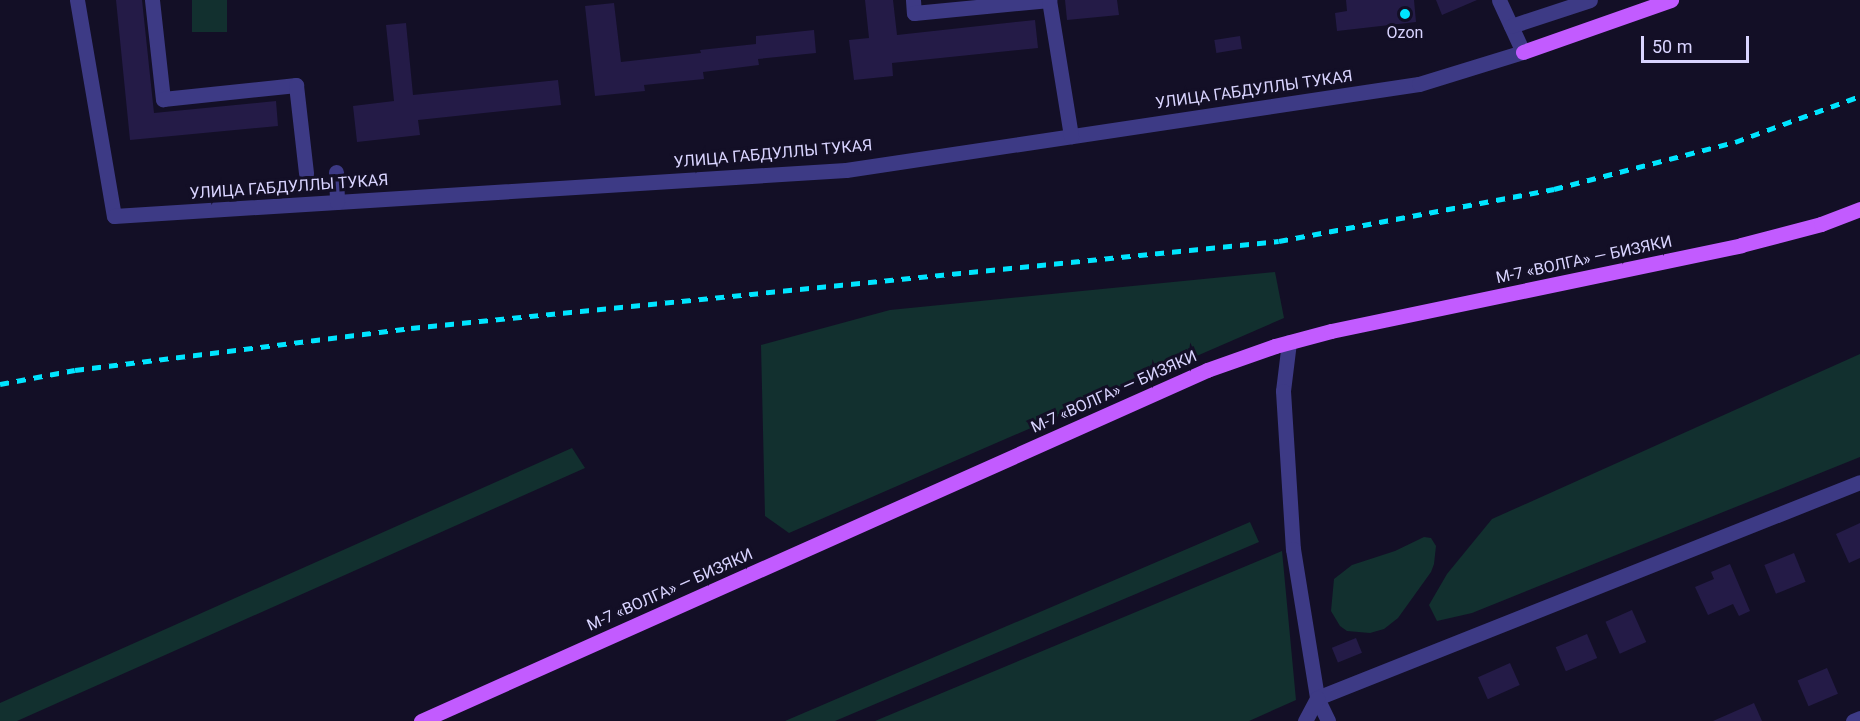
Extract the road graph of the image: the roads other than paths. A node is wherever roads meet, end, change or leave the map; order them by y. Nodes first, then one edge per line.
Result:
1 (76, 0) edge
2 (152, 0) edge
3 (912, 0) edge
4 (1049, 0) edge
5 (1499, 0) edge
6 (1590, 0) edge
7 (1671, 0) edge
8 (1511, 26) junction
9 (1523, 52) junction
10 (1071, 136) junction
11 (336, 172) dead end
12 (306, 173) dead end
13 (337, 202) junction
14 (1860, 209) edge
15 (1289, 342) junction
16 (1860, 482) edge
17 (1317, 698) junction
18 (1860, 718) edge
19 (421, 721) edge
20 (1305, 721) edge
21 (1329, 721) edge
22 (1853, 721) edge

1 - 13 street, УЛИЦА ГАБДУЛЛЫ ТУКАЯ
2 - 12 street
3 - 4 street
4 - 10 street
5 - 8 street
6 - 8 street
7 - 9 main road
8 - 9 street
9 - 10 street, УЛИЦА ГАБДУЛЛЫ ТУКАЯ
10 - 13 street, УЛИЦА ГАБДУЛЛЫ ТУКАЯ
11 - 13 street
14 - 15 main road, М-7 «ВОЛГА» — БИЗЯКИ
15 - 17 street
15 - 19 main road, М-7 «ВОЛГА» — БИЗЯКИ
16 - 17 street
17 - 20 street
17 - 21 street
18 - 22 street

